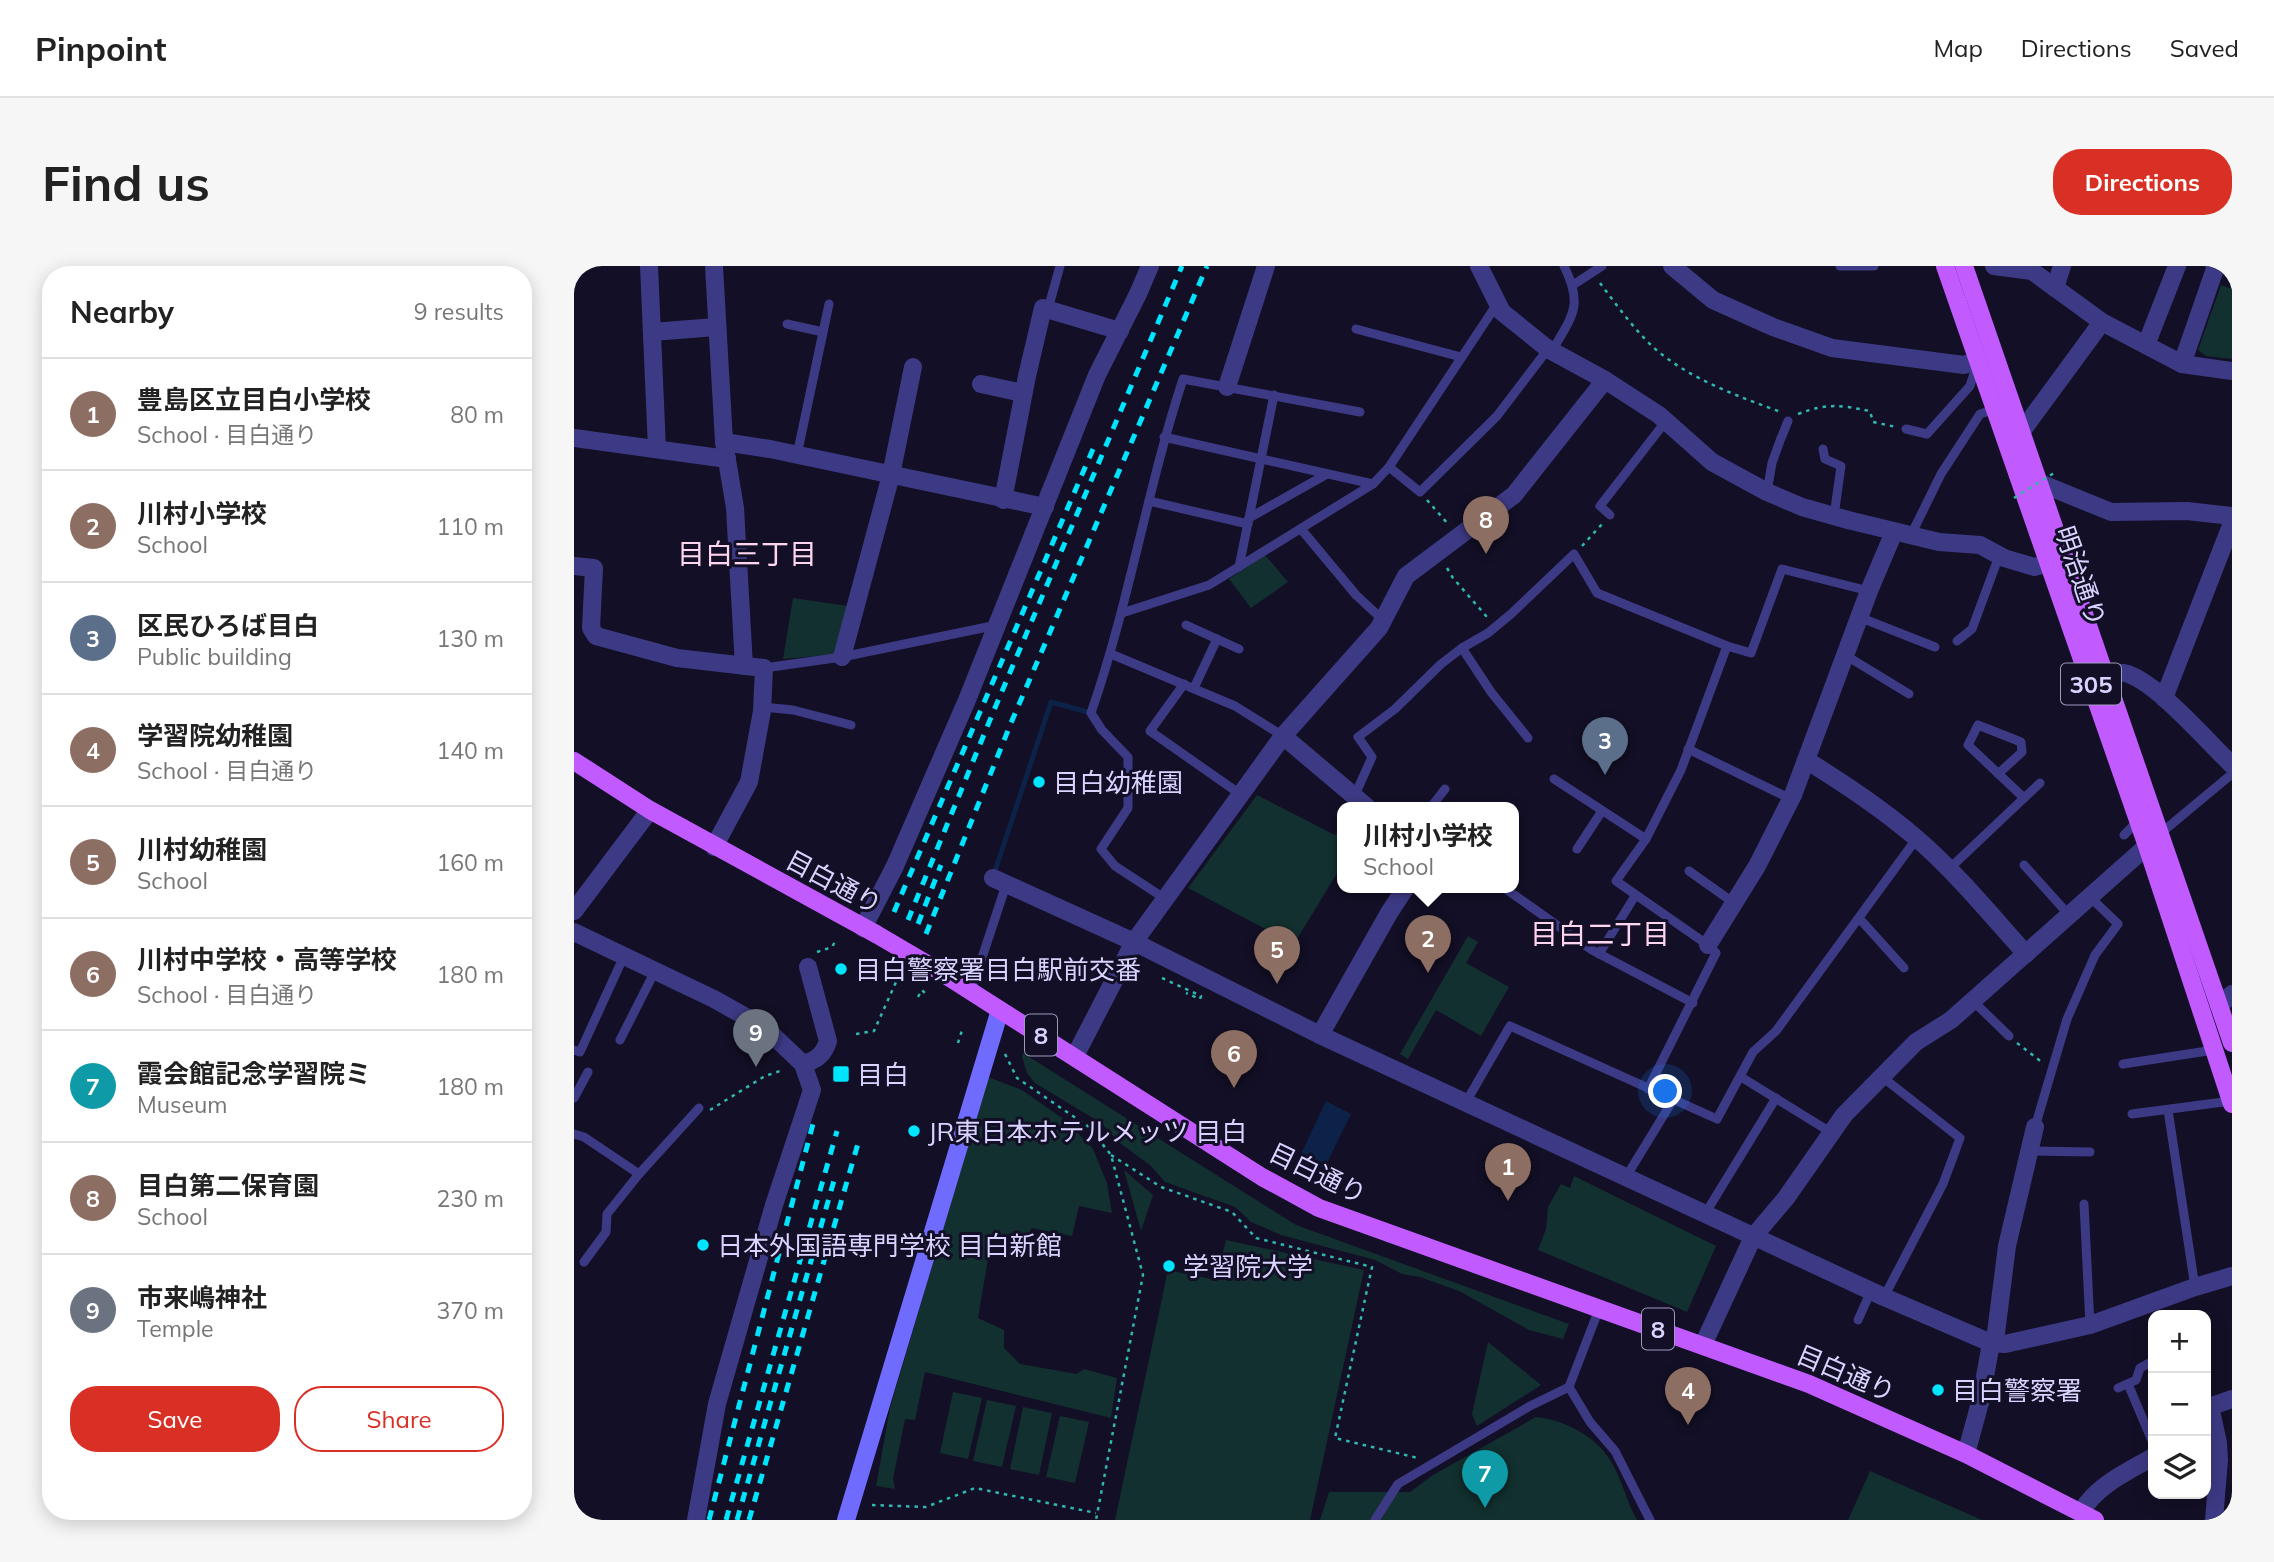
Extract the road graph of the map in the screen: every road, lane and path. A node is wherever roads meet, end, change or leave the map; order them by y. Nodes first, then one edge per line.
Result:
1 (649, 266) edge
2 (714, 266) edge
3 (1060, 266) edge
4 (1150, 266) edge
5 (1266, 266) edge
6 (1479, 266) edge
7 (1564, 266) edge
8 (1602, 266) edge
9 (1672, 266) edge
10 (1840, 266) edge
11 (1874, 266) edge
12 (1945, 266) edge
13 (1964, 266) edge
14 (1994, 266) edge
15 (2062, 266) edge
16 (2177, 266) edge
17 (2216, 266) edge
18 (1591, 272) junction
19 (1573, 285) junction
20 (2054, 288) junction
21 (829, 304) dead end
22 (1497, 304) junction
23 (1048, 309) junction
24 (2102, 322) junction
25 (787, 324) dead end
26 (716, 327) junction
27 (1356, 329) dead end
28 (1121, 331) junction
29 (652, 332) junction
30 (823, 332) junction
31 (2146, 345) junction
32 (1550, 350) junction
33 (1461, 357) junction
34 (1987, 357) junction
35 (2182, 364) junction
36 (913, 368) dead end
37 (2232, 371) edge
38 (1605, 380) junction
39 (981, 384) dead end
40 (1227, 387) junction
41 (1023, 393) junction
42 (1274, 395) junction
43 (1774, 409) dead end
44 (1995, 409) junction
45 (1360, 412) dead end
46 (1789, 418) joint
47 (1667, 421) junction
48 (1906, 429) joint
49 (2022, 431) junction
50 (1164, 437) junction
51 (574, 438) edge
52 (657, 449) junction
53 (1823, 449) dead end
54 (725, 451) junction
55 (797, 455) junction
56 (1262, 459) junction
57 (1389, 467) junction
58 (1327, 474) junction
59 (891, 475) junction
60 (2047, 478) junction
61 (1373, 484) junction
62 (1420, 492) junction
63 (1767, 492) junction
64 (2014, 498) dead end
65 (1003, 500) junction
66 (1149, 501) junction
67 (1045, 508) junction
68 (1610, 515) joint
69 (1834, 516) junction
70 (2232, 516) edge
71 (1249, 521) junction
72 (2232, 523) edge
73 (1301, 529) junction
74 (1903, 534) junction
75 (1459, 537) junction
76 (1439, 553) junction
77 (1574, 555) junction
78 (1999, 556) junction
79 (2049, 563) junction
80 (574, 566) edge
81 (1239, 567) junction
82 (1868, 591) junction
83 (1122, 613) junction
84 (1859, 617) junction
85 (1383, 620) junction
86 (997, 625) junction
87 (1186, 625) dead end
88 (1496, 626) junction
89 (1217, 639) junction
90 (1957, 641) dead end
91 (1727, 646) junction
92 (1935, 647) dead end
93 (1462, 648) junction
94 (1239, 649) dead end
95 (1111, 654) junction
96 (1845, 655) junction
97 (842, 657) junction
98 (744, 666) junction
99 (765, 668) junction
100 (2088, 676) junction
101 (2107, 676) junction
102 (1184, 684) junction
103 (1194, 688) junction
104 (1909, 694) dead end
105 (2164, 698) junction
106 (763, 707) junction
107 (851, 725) dead end
108 (1283, 736) junction
109 (1528, 738) dead end
110 (1688, 749) junction
111 (1806, 760) junction
112 (574, 761) edge
113 (2232, 765) edge
114 (1998, 774) junction
115 (2232, 774) edge
116 (1554, 779) dead end
117 (2040, 783) dead end
118 (1446, 789) dead end
119 (1240, 794) junction
120 (2024, 798) junction
121 (1791, 799) junction
122 (1361, 801) edge
123 (1435, 802) edge
124 (650, 810) junction
125 (1602, 810) junction
126 (2138, 821) junction
127 (2161, 834) junction
128 (2124, 835) dead end
129 (1917, 838) junction
130 (1646, 839) junction
131 (2147, 846) junction
132 (714, 847) junction
133 (1577, 849) dead end
134 (2024, 866) dead end
135 (1949, 869) junction
136 (1689, 871) dead end
137 (1000, 881) joint
138 (1402, 893) edge
139 (1512, 893) edge
140 (1635, 896) junction
141 (2090, 897) junction
142 (1164, 898) junction
143 (1734, 903) junction
144 (574, 911) edge
145 (2069, 915) junction
146 (1859, 918) junction
147 (869, 931) junction
148 (574, 932) edge
149 (835, 942) dead end
150 (1134, 942) junction
151 (1708, 944) junction
152 (1599, 954) junction
153 (2026, 954) junction
154 (624, 956) junction
155 (809, 960) joint
156 (1904, 968) dead end
157 (655, 971) junction
158 (1162, 978) dead end
159 (896, 982) dead end
160 (971, 991) junction
161 (925, 993) dead end
162 (1186, 993) dead end
163 (918, 997) dead end
164 (2226, 1000) edge
165 (1973, 1001) junction
166 (1693, 1003) junction
167 (1000, 1010) junction
168 (962, 1027) dead end
169 (856, 1034) dead end
170 (1320, 1035) junction
171 (2009, 1036) joint
172 (620, 1040) dead end
173 (958, 1043) dead end
174 (2232, 1043) edge
175 (1001, 1048) dead end
176 (574, 1050) edge
177 (2214, 1050) junction
178 (1075, 1056) junction
179 (803, 1064) junction
180 (2123, 1064) dead end
181 (2052, 1068) junction
182 (588, 1072) dead end
183 (1880, 1076) junction
184 (1741, 1077) junction
185 (1648, 1089) junction
186 (574, 1098) edge
187 (1776, 1098) junction
188 (1673, 1100) junction
189 (1466, 1102) junction
190 (2232, 1102) edge
191 (699, 1108) joint
192 (2168, 1110) junction
193 (2132, 1114) dead end
194 (2035, 1127) joint
195 (1832, 1133) junction
196 (574, 1134) edge
197 (2030, 1151) junction
198 (2090, 1152) dead end
199 (1111, 1155) junction
200 (639, 1174) junction
201 (1626, 1177) junction
202 (2084, 1203) dead end
203 (1705, 1214) junction
204 (1753, 1237) junction
205 (584, 1262) dead end
206 (2232, 1276) edge
207 (2195, 1287) junction
208 (1878, 1294) junction
209 (1599, 1308) junction
210 (1858, 1320) dead end
211 (2090, 1325) junction
212 (1992, 1343) junction
213 (1703, 1345) junction
214 (2148, 1364) edge
215 (2128, 1384) junction
216 (1569, 1387) junction
217 (2118, 1388) dead end
218 (2232, 1399) edge
219 (2211, 1406) edge
220 (2211, 1418) edge
221 (2150, 1436) edge
222 (1966, 1454) junction
223 (2148, 1460) edge
224 (1435, 1462) junction
225 (872, 1505) dead end
226 (1096, 1513) junction
227 (2090, 1518) edge
228 (696, 1520) edge
229 (846, 1520) edge
230 (1096, 1520) edge
231 (1376, 1520) edge
232 (1650, 1520) edge
233 (2214, 1520) edge

1 - 29 street
2 - 26 street
3 - 23 lane
4 - 28 street
5 - 40 street
6 - 22 street
7 - 19 lane
8 - 18 lane
9 - 34 street
10 - 11 lane
12 - 34 main road, 明治通り / 305
13 - 34 main road, 明治通り / 305
14 - 20 street
15 - 20 street
16 - 31 street
17 - 35 street
18 - 19 lane
18 - 43 path
19 - 32 lane
20 - 24 street
21 - 30 lane
22 - 32 street
22 - 33 lane
23 - 28 street
23 - 41 street
24 - 31 street
24 - 49 street
25 - 30 lane
26 - 29 street
26 - 54 street
27 - 33 lane
28 - 67 street
29 - 52 street
30 - 55 lane
31 - 35 street
32 - 38 street
32 - 62 lane
33 - 57 lane
34 - 44 main road, 明治通り / 305
34 - 48 lane
34 - 49 main road, 明治通り / 305
35 - 37 street
36 - 59 street
38 - 47 street
38 - 75 street
39 - 41 street
40 - 42 lane
40 - 50 lane
41 - 65 street
42 - 45 lane
42 - 56 lane
44 - 74 lane
44 - 79 main road, 明治通り / 305
46 - 48 path
46 - 63 lane
47 - 63 street
47 - 68 lane
49 - 60 main road, 明治通り / 305
50 - 56 lane
50 - 66 lane
51 - 52 street
52 - 54 street
53 - 69 lane
54 - 55 street
54 - 98 street
55 - 59 street
56 - 58 lane
56 - 71 lane
57 - 61 lane
57 - 62 lane
58 - 61 lane
58 - 71 lane
59 - 65 street
59 - 97 street
60 - 64 path, bridge
60 - 70 street
60 - 101 main road, 明治通り / 305
61 - 73 lane
62 - 75 path
63 - 69 street
65 - 67 street
66 - 71 lane
66 - 83 lane
67 - 86 street
68 - 77 path
69 - 74 street
71 - 81 lane
72 - 105 street
73 - 81 lane
73 - 85 lane
74 - 78 street
74 - 82 street
75 - 76 street
76 - 85 street
76 - 88 path
77 - 88 lane
77 - 91 lane
78 - 79 street
78 - 90 lane
79 - 100 main road, 明治通り / 305
80 - 98 street
81 - 83 lane
82 - 84 street
82 - 91 lane
83 - 95 lane
84 - 92 lane
84 - 96 street
85 - 108 street
86 - 97 lane
86 - 147 street
87 - 89 lane
88 - 93 lane
89 - 94 lane
89 - 103 lane
91 - 110 lane
93 - 109 lane
93 - 122 lane
95 - 102 lane
95 - 142 lane
96 - 104 lane
96 - 111 street
97 - 99 lane
98 - 99 street
99 - 106 street
100 - 101 street
100 - 126 main road, 明治通り / 305
101 - 105 street
101 - 127 main road, 明治通り / 305
102 - 103 lane
102 - 119 lane
103 - 108 lane
105 - 113 street
106 - 107 lane
106 - 132 street
108 - 119 street
108 - 122 street
110 - 121 lane
110 - 130 lane
111 - 121 street
111 - 129 street
112 - 124 main road, 目白通り / 8
114 - 114 lane
114 - 120 lane
115 - 127 lane
116 - 125 lane
117 - 120 lane
118 - 123 lane
119 - 142 street
120 - 135 lane
121 - 143 street
124 - 132 main road, 目白通り / 8
124 - 144 street
125 - 130 lane
125 - 133 lane
126 - 128 lane
126 - 131 main road, 明治通り / 305
127 - 164 main road, 明治通り / 305
129 - 135 street
129 - 146 lane
130 - 140 lane
131 - 141 street
131 - 177 main road, 明治通り / 305
132 - 147 main road, 目白通り / 8
134 - 145 lane
135 - 153 street
136 - 143 lane
137 - 150 street
137 - 160 lane
138 - 170 street
139 - 152 lane
140 - 151 lane
140 - 152 lane
141 - 145 street
141 - 181 lane
142 - 150 street
143 - 151 street
145 - 153 street
146 - 156 lane
146 - 184 lane
147 - 160 main road, 目白通り / 8, bridge
148 - 154 street
149 - 155 path
150 - 170 street
150 - 178 street
151 - 166 lane
152 - 166 lane
153 - 165 street
154 - 157 street
154 - 176 lane
155 - 179 street
157 - 172 lane
157 - 179 street
158 - 162 path
159 - 169 path
160 - 167 main road, 目白通り / 8
161 - 163 path
164 - 174 main road, 明治通り / 305
165 - 171 lane
165 - 183 street
166 - 185 lane
167 - 178 main road, 目白通り / 8
167 - 229 street
168 - 173 path
170 - 189 street
171 - 181 path
175 - 199 path
177 - 180 lane
177 - 190 main road, 明治通り / 305
178 - 209 main road, 目白通り / 8
179 - 191 path
179 - 228 street
181 - 194 lane
182 - 186 lane
183 - 195 street
183 - 208 lane
184 - 187 lane
184 - 188 lane
185 - 188 lane
185 - 189 lane
187 - 195 lane
187 - 203 lane
188 - 201 lane
189 - 201 street
190 - 192 lane
191 - 200 lane
192 - 193 lane
192 - 207 lane
194 - 197 street
195 - 204 street
196 - 200 lane
197 - 198 lane
197 - 212 street
199 - 224 path
199 - 226 path
200 - 205 lane
201 - 203 street
202 - 211 lane
203 - 204 street
204 - 208 street
204 - 213 street
206 - 207 street
207 - 211 street
208 - 210 lane
208 - 212 street
209 - 213 main road, 目白通り / 8
209 - 216 lane
211 - 212 street
212 - 222 street
213 - 222 main road, 目白通り / 8
214 - 215 lane
215 - 217 lane
215 - 221 lane
216 - 224 lane
216 - 232 lane
218 - 219 street
220 - 233 street
222 - 227 main road, 目白通り / 8
223 - 227 street
224 - 231 lane
225 - 226 path
226 - 230 path

